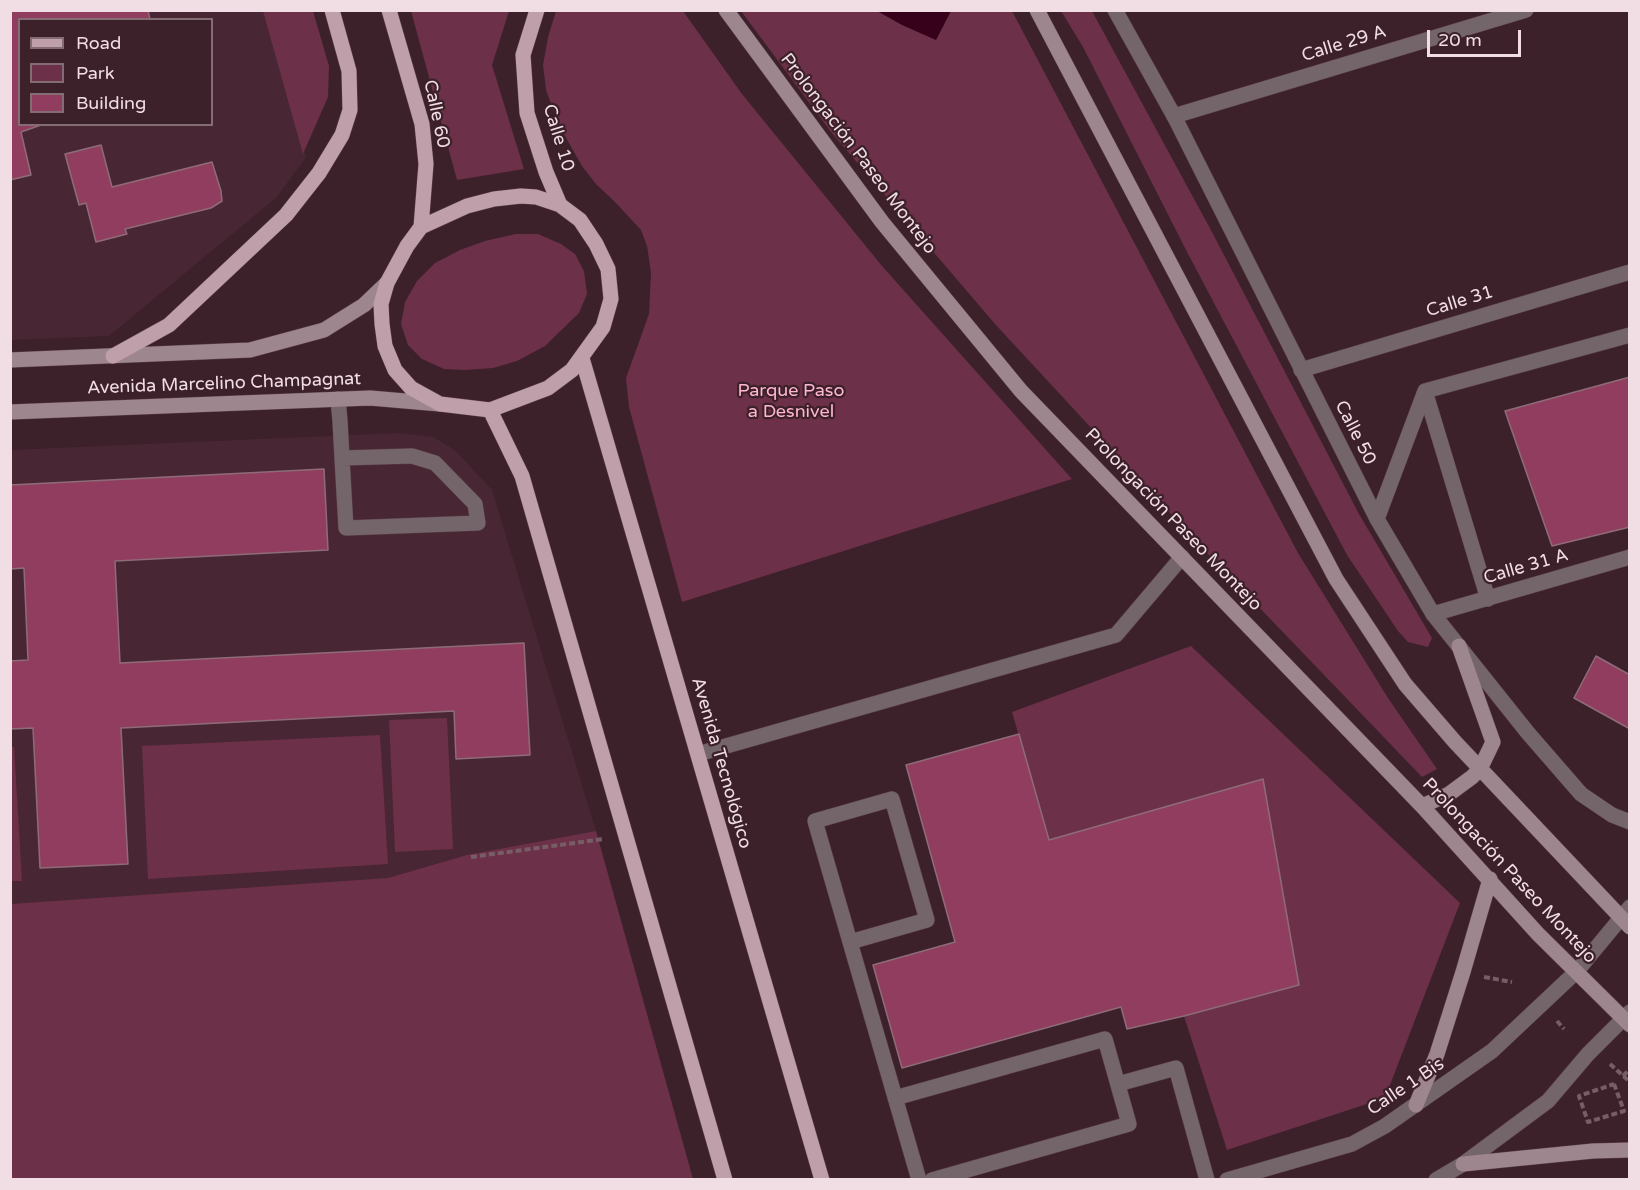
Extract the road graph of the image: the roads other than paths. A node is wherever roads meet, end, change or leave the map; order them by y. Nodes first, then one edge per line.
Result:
1 (333, 10) edge
2 (389, 10) edge
3 (537, 10) edge
4 (726, 10) edge
5 (1037, 10) edge
6 (1115, 10) edge
7 (1526, 10) edge
8 (1174, 116) junction
9 (560, 205) junction
10 (421, 227) junction
11 (1629, 272) edge
12 (387, 283) junction
13 (1629, 335) edge
14 (113, 356) junction
15 (582, 358) junction
16 (10, 360) edge
17 (1301, 370) junction
18 (1425, 391) junction
19 (338, 399) junction
20 (440, 404) junction
21 (490, 410) junction
22 (10, 412) edge
23 (342, 458) junction
24 (1377, 519) junction
25 (1182, 557) junction
26 (1629, 557) edge
27 (1488, 599) junction
28 (1433, 614) junction
29 (1459, 646) junction
30 (698, 754) junction
31 (1480, 769) junction
32 (1422, 806) junction
33 (1629, 822) edge
34 (1490, 879) junction
35 (1626, 917) edge
36 (850, 942) junction
37 (1577, 971) junction
38 (1628, 1019) edge
39 (1118, 1084) junction
40 (895, 1098) junction
41 (1416, 1105) junction
42 (1629, 1150) edge
43 (1462, 1164) junction
44 (724, 1179) edge
45 (822, 1179) edge
46 (919, 1179) edge
47 (932, 1179) edge
48 (1207, 1179) edge
49 (1227, 1179) edge
50 (1436, 1179) edge

1 - 14 main road
2 - 10 main road, Calle 60
3 - 9 main road, Calle 10
4 - 25 main road, Prolongación Paseo Montejo
5 - 31 main road
6 - 8 street, Calle 50
7 - 8 street, Calle 29 A
8 - 17 street, Calle 50
9 - 10 main road
9 - 15 main road
10 - 12 main road
11 - 17 street, Calle 31
12 - 14 main road, Avenida Marcelino Champagnat
12 - 20 main road
13 - 18 street
14 - 16 main road, Avenida Marcelino Champagnat
15 - 21 main road
15 - 30 main road, Avenida Tecnológico
17 - 24 street, Calle 50
18 - 24 street
18 - 27 street
19 - 20 main road, Avenida Marcelino Champagnat
19 - 22 main road, Avenida Marcelino Champagnat
19 - 23 street
20 - 21 main road
21 - 44 main road
23 - 23 street
24 - 28 street, Calle 50
25 - 30 street
25 - 32 main road, Prolongación Paseo Montejo
26 - 27 street, Calle 31 A
27 - 28 street, Calle 31 A
28 - 29 street, Calle 50
29 - 31 main road
29 - 33 street, Calle 50
30 - 45 main road, Avenida Tecnológico
31 - 32 main road
31 - 35 main road
32 - 34 main road, Prolongación Paseo Montejo
34 - 37 main road, Prolongación Paseo Montejo
34 - 41 main road
35 - 37 street, Calle 1 Bis
36 - 36 street
36 - 40 street
37 - 38 main road, Prolongación Paseo Montejo
37 - 41 street, Calle 1 Bis
38 - 43 street
39 - 40 street
39 - 47 street
39 - 48 street
40 - 46 street
41 - 49 street, Calle 1 Bis
42 - 43 main road
43 - 50 street

